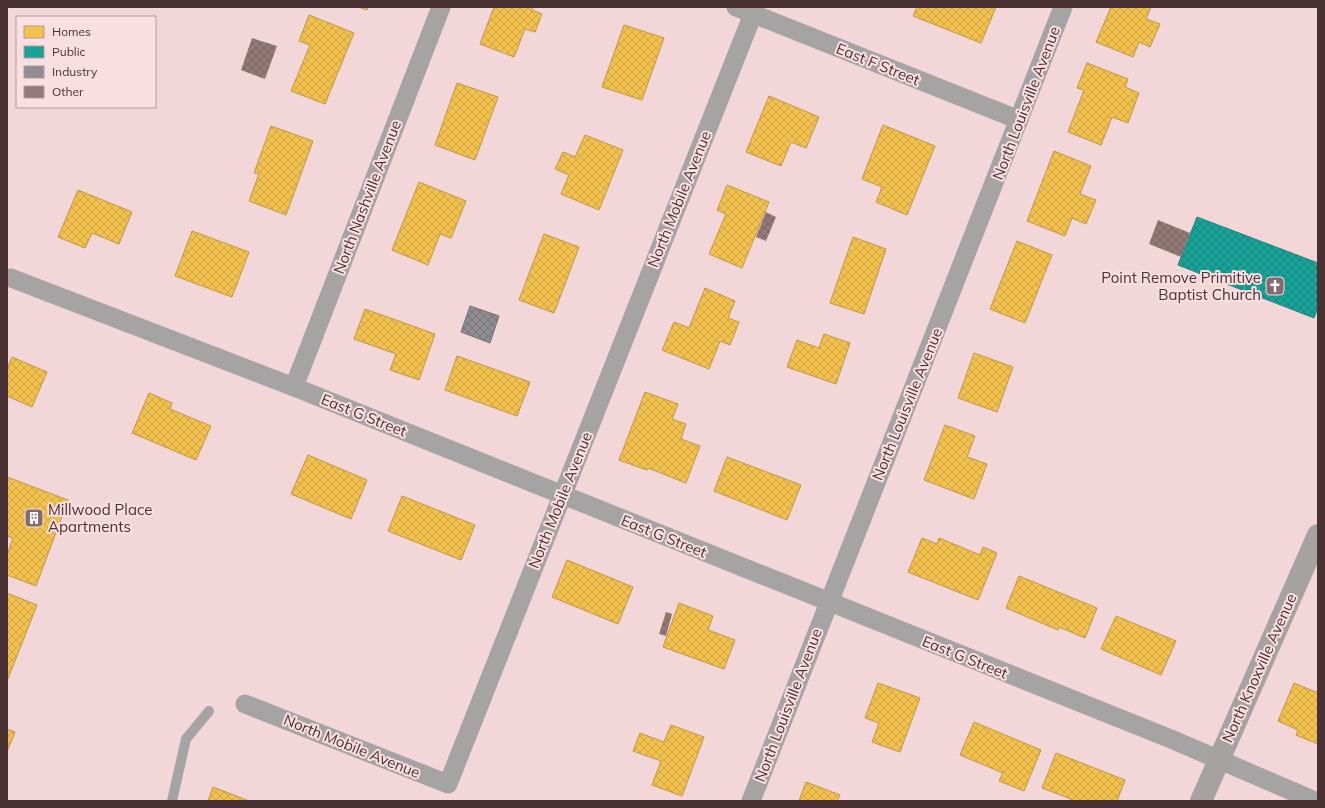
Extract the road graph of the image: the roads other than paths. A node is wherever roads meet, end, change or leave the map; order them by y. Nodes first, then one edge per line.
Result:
1 (441, 7) edge
2 (1063, 7) edge
3 (744, 10) edge
4 (1019, 120) junction
5 (11, 278) dead end
6 (294, 387) junction
7 (562, 495) junction
8 (1318, 535) edge
9 (828, 602) junction
10 (245, 704) dead end
11 (209, 711) dead end
12 (1219, 760) junction
13 (172, 801) edge
14 (750, 801) edge
15 (1201, 801) edge
16 (1315, 801) edge

1 - 6 street, North Nashville Avenue
2 - 4 street, North Louisville Avenue
3 - 4 street, East F Street
3 - 7 street, North Mobile Avenue
4 - 9 street, North Louisville Avenue
5 - 6 street, East G Street
6 - 7 street, East G Street
7 - 9 street, East G Street
7 - 10 street, North Mobile Avenue
8 - 12 street, North Knoxville Avenue
9 - 12 street, East G Street
9 - 14 street, North Louisville Avenue
11 - 13 lane
12 - 15 street, North Knoxville Avenue
12 - 16 street, East G Street

